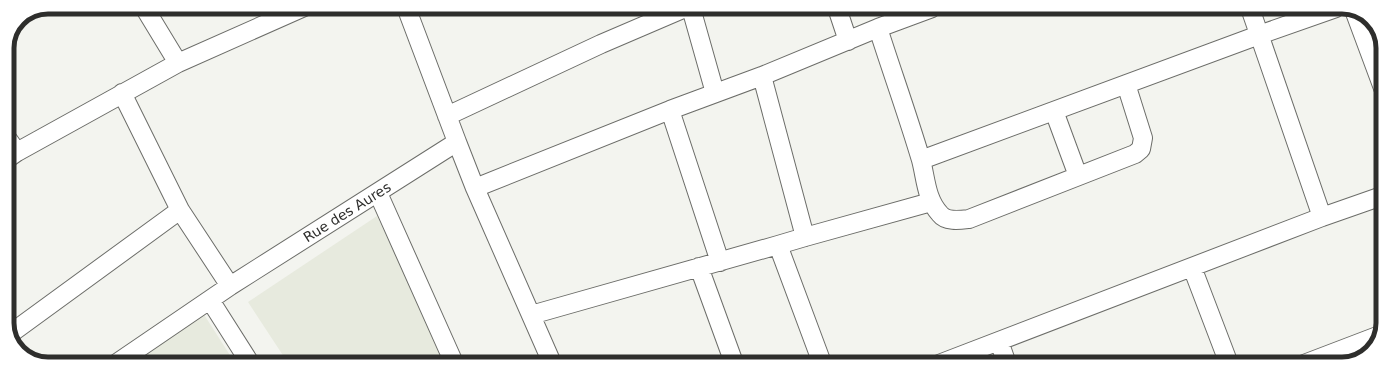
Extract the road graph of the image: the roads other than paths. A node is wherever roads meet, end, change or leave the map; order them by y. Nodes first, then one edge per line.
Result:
1 (148, 14) edge
2 (288, 14) edge
3 (409, 14) edge
4 (671, 14) edge
5 (693, 14) edge
6 (839, 14) edge
7 (916, 14) edge
8 (1252, 14) edge
9 (1319, 14) edge
10 (1357, 18) edge
11 (878, 28) junction
12 (1259, 35) junction
13 (848, 41) junction
14 (178, 63) junction
15 (1376, 69) edge
16 (762, 76) junction
17 (1126, 84) junction
18 (122, 93) junction
19 (715, 93) junction
20 (670, 110) junction
21 (1054, 111) junction
22 (447, 116) junction
23 (458, 142) junction
24 (14, 148) edge
25 (921, 160) junction
26 (1078, 176) junction
27 (476, 188) junction
28 (378, 193) junction
29 (1376, 198) edge
30 (931, 202) junction
31 (180, 210) junction
32 (1322, 217) junction
33 (804, 237) junction
34 (778, 245) junction
35 (720, 262) junction
36 (699, 267) junction
37 (1192, 267) junction
38 (230, 286) junction
39 (210, 300) junction
40 (531, 315) junction
41 (15, 330) edge
42 (1372, 338) edge
43 (999, 341) junction
44 (126, 357) edge
45 (246, 357) edge
46 (451, 357) edge
47 (549, 357) edge
48 (732, 357) edge
49 (819, 357) edge
50 (957, 357) edge
51 (1005, 357) edge
52 (1226, 357) edge
53 (1322, 357) edge

1 - 14 street
2 - 14 street
3 - 22 street
4 - 22 street
5 - 19 street
6 - 13 street
7 - 11 street
8 - 12 street
9 - 12 street
10 - 15 street
11 - 13 street
11 - 25 street
12 - 17 street
12 - 32 street
13 - 16 street
14 - 18 street
16 - 19 street
16 - 33 street
17 - 21 street
17 - 26 street
18 - 24 street
18 - 31 street
19 - 20 street
20 - 27 street
20 - 35 street
21 - 25 street
21 - 26 street
22 - 23 street
23 - 27 street
23 - 28 street, Rue des Aures
25 - 30 street
26 - 30 street
27 - 40 street
28 - 38 street, Rue des Aures
28 - 46 street
29 - 32 street
30 - 33 street
31 - 38 street
31 - 41 street
32 - 37 street
33 - 34 street
34 - 35 street
34 - 49 street
35 - 36 street
36 - 40 street
36 - 48 street
37 - 43 street
37 - 52 street
38 - 39 street, Rue des Aures
39 - 44 street, Rue des Aures
39 - 45 street
40 - 47 street
42 - 53 street
43 - 50 street
43 - 51 street

